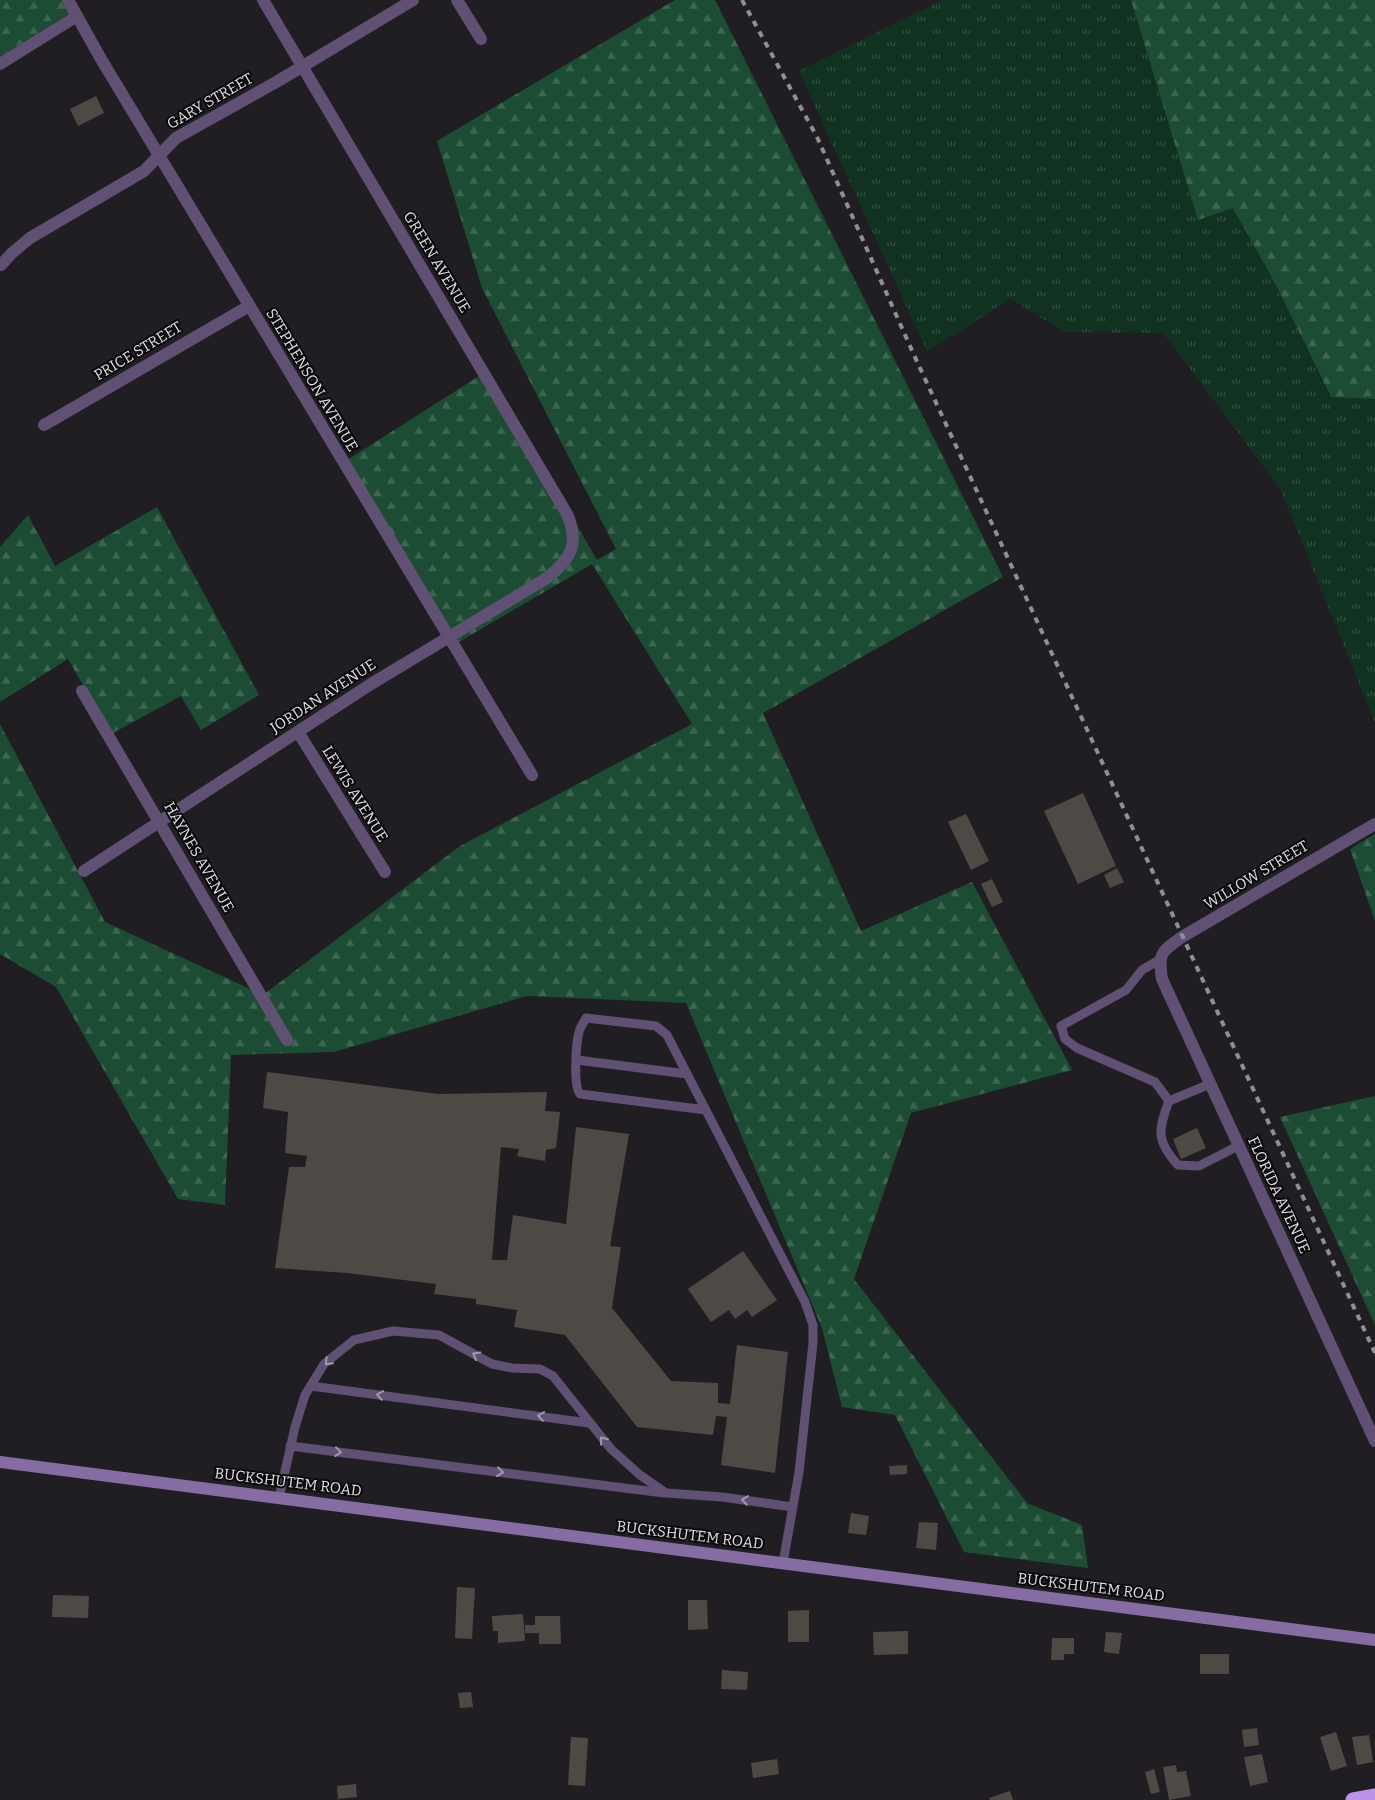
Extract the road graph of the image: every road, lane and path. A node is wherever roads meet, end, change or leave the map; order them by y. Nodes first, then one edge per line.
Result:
1 (68, 0) edge
2 (263, 0) edge
3 (413, 0) edge
4 (457, 0) edge
5 (77, 16) junction
6 (481, 39) dead end
7 (0, 64) edge
8 (302, 66) junction
9 (159, 156) junction
10 (0, 266) edge
11 (249, 306) junction
12 (44, 425) dead end
13 (573, 544) joint
14 (447, 637) junction
15 (82, 691) dead end
16 (298, 732) junction
17 (532, 775) dead end
18 (160, 822) junction
19 (1375, 824) edge
20 (84, 871) dead end
21 (385, 872) dead end
22 (1159, 960) junction
23 (286, 1040) dead end
24 (577, 1060) junction
25 (687, 1074) junction
26 (1210, 1084) junction
27 (1169, 1102) junction
28 (706, 1110) junction
29 (1238, 1146) junction
30 (311, 1386) junction
31 (589, 1423) junction
32 (1375, 1441) edge
33 (290, 1446) junction
34 (0, 1462) edge
35 (666, 1493) junction
36 (279, 1498) junction
37 (793, 1507) junction
38 (783, 1563) junction
39 (1375, 1640) edge
40 (1375, 1797) edge
41 (1353, 1800) edge

1 - 5 street, STEPHENSON AVENUE
2 - 8 street, GREEN AVENUE
3 - 8 street, GARY STREET
4 - 6 street
5 - 7 street
5 - 9 street, STEPHENSON AVENUE
8 - 9 street, GARY STREET
8 - 13 street, GREEN AVENUE
9 - 10 street, GARY STREET
9 - 11 street, STEPHENSON AVENUE
11 - 12 street, PRICE STREET
11 - 14 street, STEPHENSON AVENUE
13 - 14 street, JORDAN AVENUE
14 - 16 street, JORDAN AVENUE
14 - 17 street, STEPHENSON AVENUE
15 - 18 street, HAYNES AVENUE
16 - 18 street, JORDAN AVENUE
16 - 21 street, LEWIS AVENUE
18 - 20 street, JORDAN AVENUE
18 - 23 street, HAYNES AVENUE
19 - 22 street, WILLOW STREET
22 - 26 street, FLORIDA AVENUE
22 - 27 lane
24 - 25 lane
24 - 25 lane
24 - 28 lane
25 - 28 lane
26 - 27 lane
26 - 29 street, FLORIDA AVENUE
27 - 29 lane
28 - 37 lane
29 - 32 street, FLORIDA AVENUE
31 -> 30 lane
31 -> 30 lane
30 - 33 lane
35 -> 31 lane
33 -> 35 lane
33 - 36 lane
34 - 36 main road, BUCKSHUTEM ROAD
37 -> 35 lane
36 - 38 main road, BUCKSHUTEM ROAD
37 - 38 lane
38 - 39 main road, BUCKSHUTEM ROAD
40 - 41 highway

